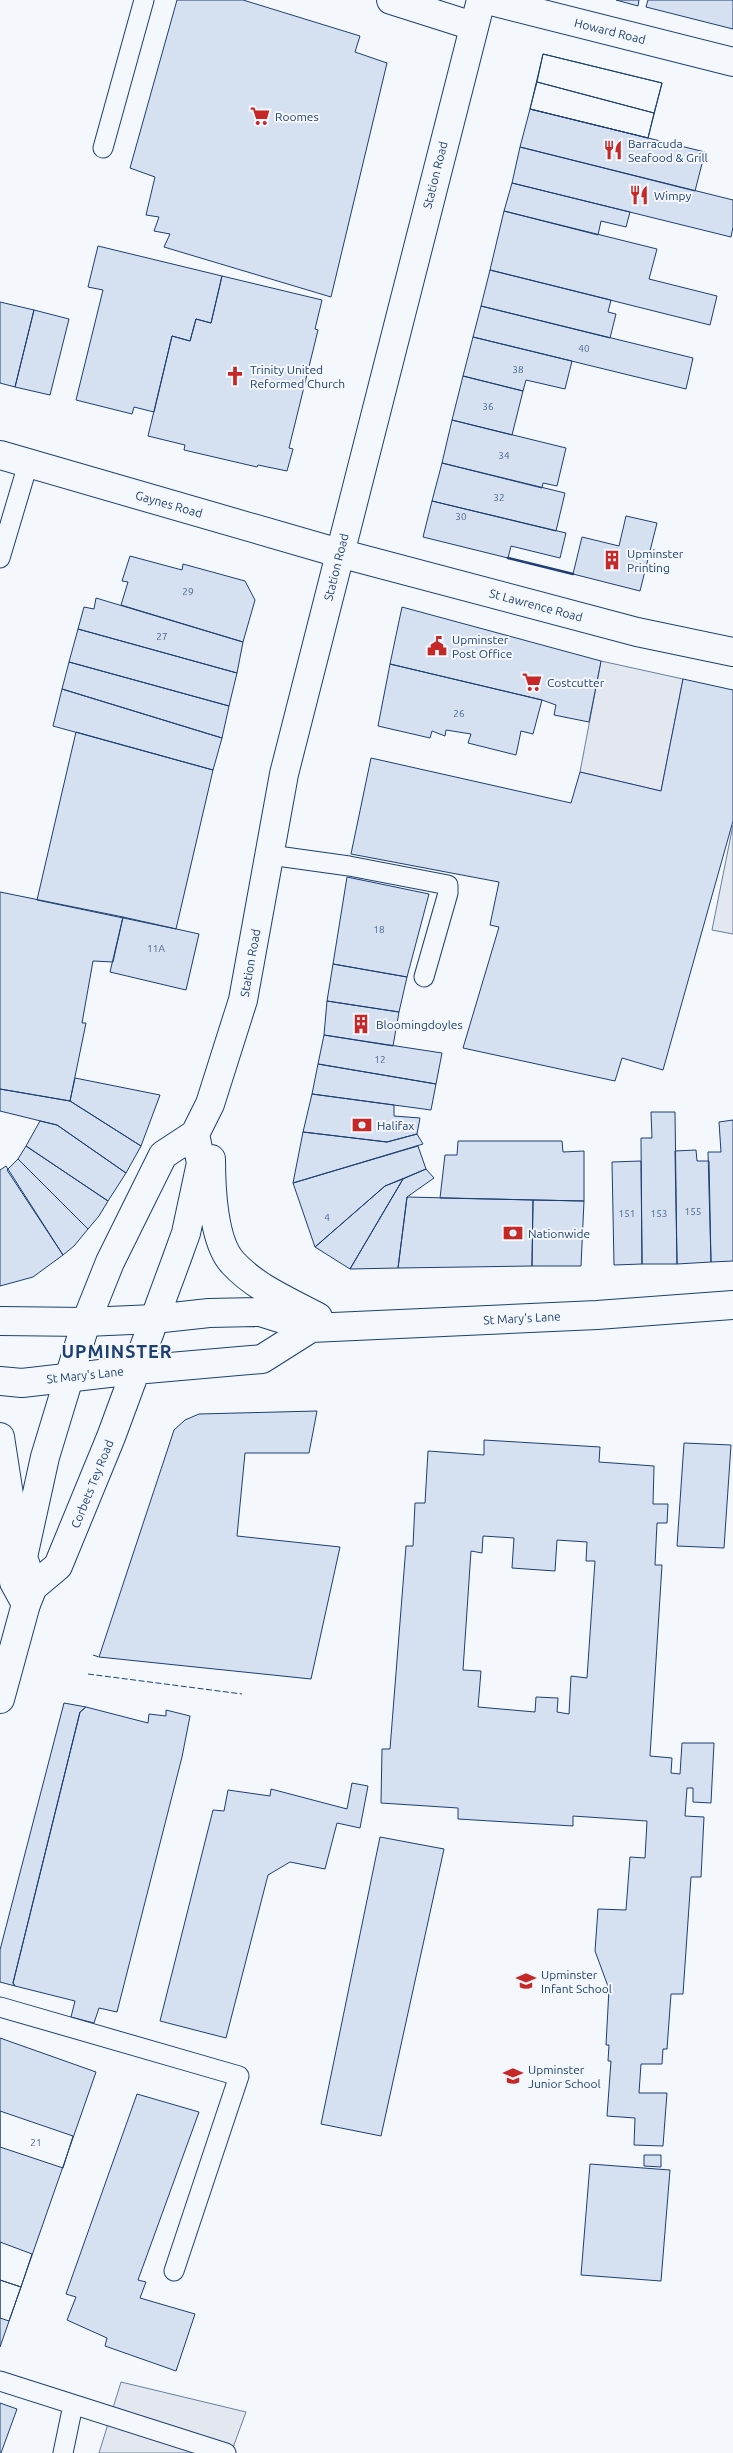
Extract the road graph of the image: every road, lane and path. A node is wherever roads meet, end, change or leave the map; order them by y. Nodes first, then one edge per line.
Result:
1 (144, 0) edge
2 (391, 0) edge
3 (481, 0) edge
4 (487, 0) edge
5 (474, 26) junction
6 (733, 62) edge
7 (103, 148) dead end
8 (0, 455) edge
9 (28, 464) junction
10 (339, 553) junction
11 (0, 558) edge
12 (733, 652) edge
13 (270, 855) junction
14 (424, 977) dead end
15 (210, 1104) junction
16 (195, 1134) junction
17 (733, 1305) edge
18 (154, 1320) junction
19 (0, 1321) edge
20 (86, 1322) junction
21 (324, 1327) junction
22 (135, 1370) junction
23 (68, 1377) junction
24 (0, 1381) edge
25 (0, 1437) edge
26 (30, 1595) junction
27 (0, 1699) edge
28 (0, 2007) edge
29 (174, 2272) dead end
30 (0, 2381) edge
31 (73, 2405) junction
32 (63, 2453) edge
33 (226, 2453) edge

1 - 7 lane
2 - 5 street
3 - 5 street, Station Road
4 - 6 street, Howard Road
5 - 10 street, Station Road
8 - 9 street, Gaynes Road
9 - 10 street, Gaynes Road
9 - 11 lane
10 - 12 street, St Lawrence Road
10 - 13 street, Station Road
13 - 14 lane
13 - 15 street, Station Road
15 - 16 street, Station Road
15 - 21 street
16 - 18 street
16 - 20 street
17 - 21 street, St Mary's Lane
18 - 20 street, St Mary's Lane
18 - 21 street, St Mary's Lane
18 - 22 street, Corbets Tey Road
19 - 20 street, St Mary's Lane
20 - 23 street
21 - 22 street, St Mary's Lane
22 - 23 street, St Mary's Lane
22 - 26 street, Corbets Tey Road
23 - 24 street, St Mary's Lane
23 - 26 street
25 - 26 street
26 - 27 street
28 - 29 lane
30 - 31 lane
31 - 32 lane
31 - 33 lane

